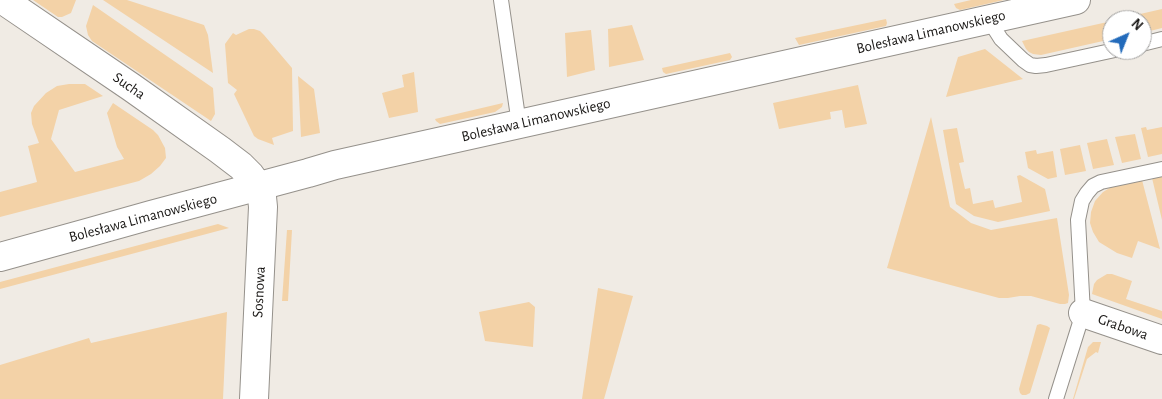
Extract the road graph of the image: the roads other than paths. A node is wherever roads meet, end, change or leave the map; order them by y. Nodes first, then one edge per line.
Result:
1 (4, 0) edge
2 (501, 0) edge
3 (1076, 0) edge
4 (992, 19) junction
5 (1102, 53) edge
6 (519, 124) junction
7 (201, 137) junction
8 (1162, 169) edge
9 (258, 186) junction
10 (222, 196) junction
11 (0, 257) edge
12 (1083, 313) junction
13 (1162, 340) edge
14 (254, 399) edge
15 (1056, 399) edge

1 - 7 street, Sucha
2 - 6 lane
3 - 4 street, Bolesława Limanowskiego
4 - 5 lane
4 - 6 street, Bolesława Limanowskiego
6 - 9 street, Bolesława Limanowskiego
7 - 9 street
7 - 10 street, Sucha
8 - 12 lane
9 - 10 street, Bolesława Limanowskiego
9 - 14 street, Sosnowa
10 - 11 street, Bolesława Limanowskiego
12 - 13 street, Grabowa
12 - 15 lane

